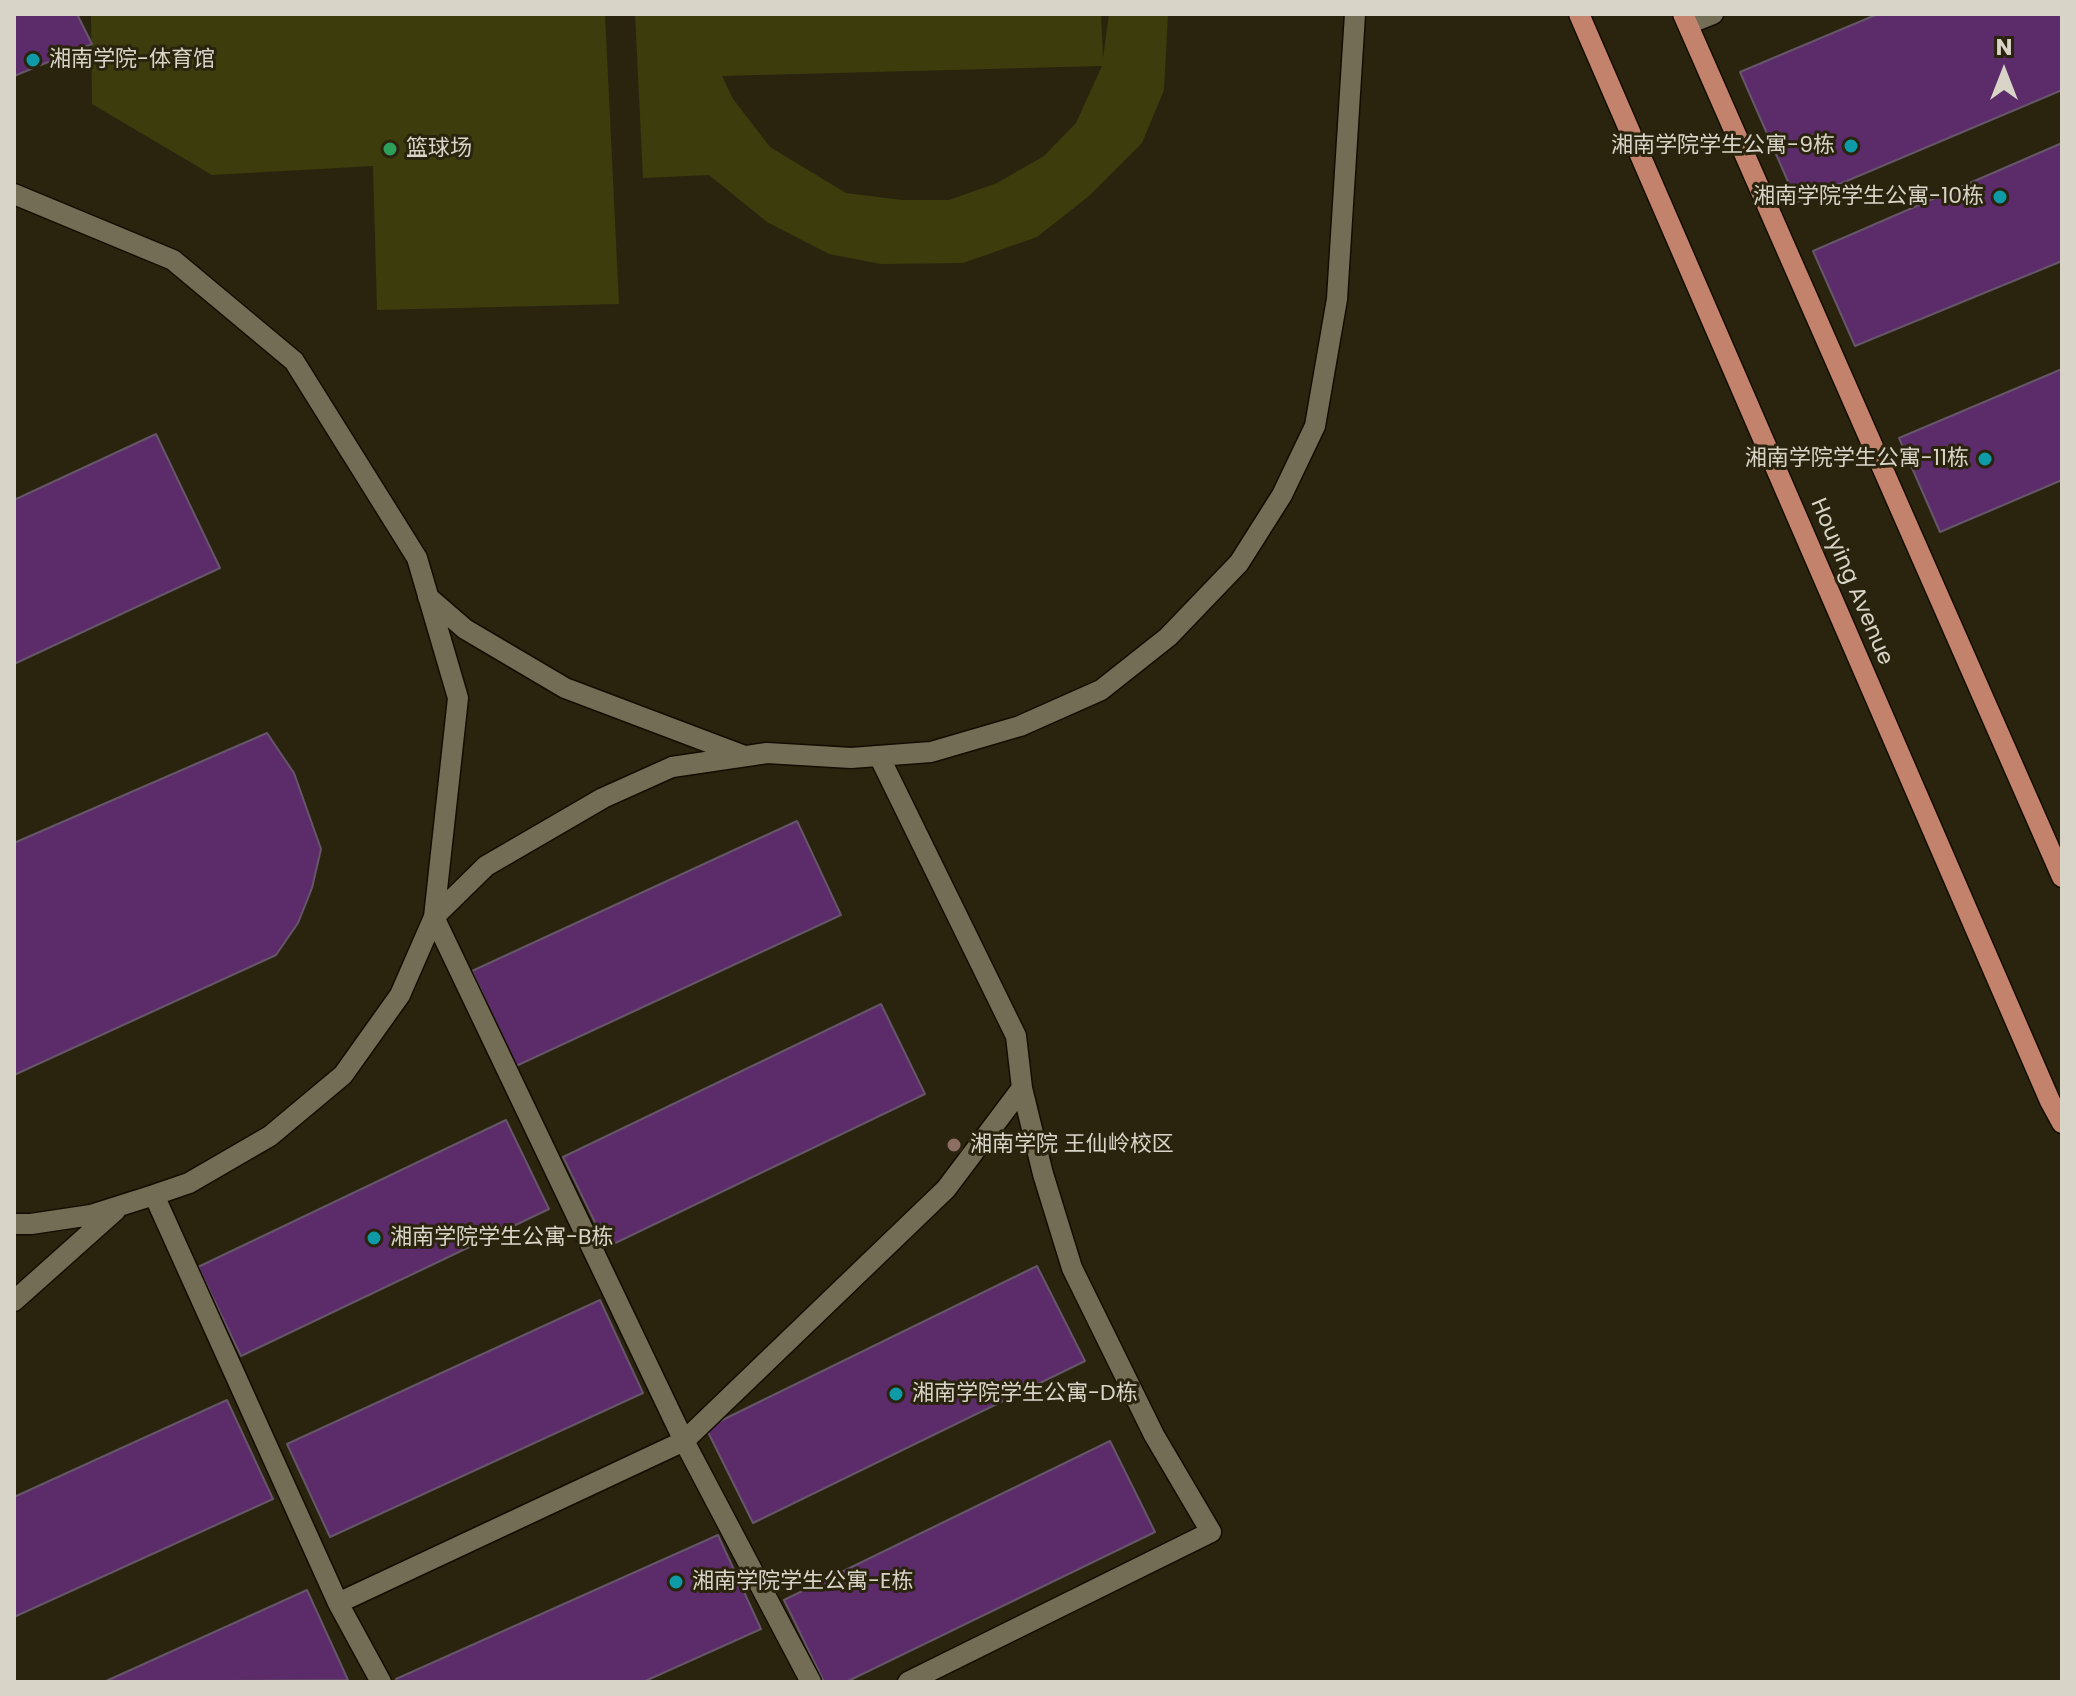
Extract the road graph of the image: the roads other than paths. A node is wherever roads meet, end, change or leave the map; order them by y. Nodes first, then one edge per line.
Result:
1 (1355, 14) edge
2 (1579, 14) edge
3 (1713, 14) edge
4 (1686, 19) edge
5 (14, 194) edge
6 (428, 597) junction
7 (746, 756) junction
8 (879, 756) junction
9 (2062, 877) edge
10 (434, 917) junction
11 (1022, 1088) junction
12 (2062, 1123) edge
13 (154, 1195) junction
14 (121, 1205) junction
15 (14, 1224) edge
16 (14, 1301) edge
17 (684, 1441) junction
18 (338, 1603) junction
19 (381, 1682) edge
20 (811, 1682) edge
21 (908, 1682) edge

1 - 8 street
2 - 12 main road, Houying Avenue
3 - 4 street
4 - 9 main road
5 - 6 street
6 - 7 street
6 - 10 street
7 - 8 street
7 - 10 street
8 - 11 street
10 - 13 street
10 - 17 street
11 - 17 street
11 - 21 street
13 - 14 street
13 - 18 street
14 - 15 street
14 - 16 street
17 - 18 street
17 - 20 street
18 - 19 street

